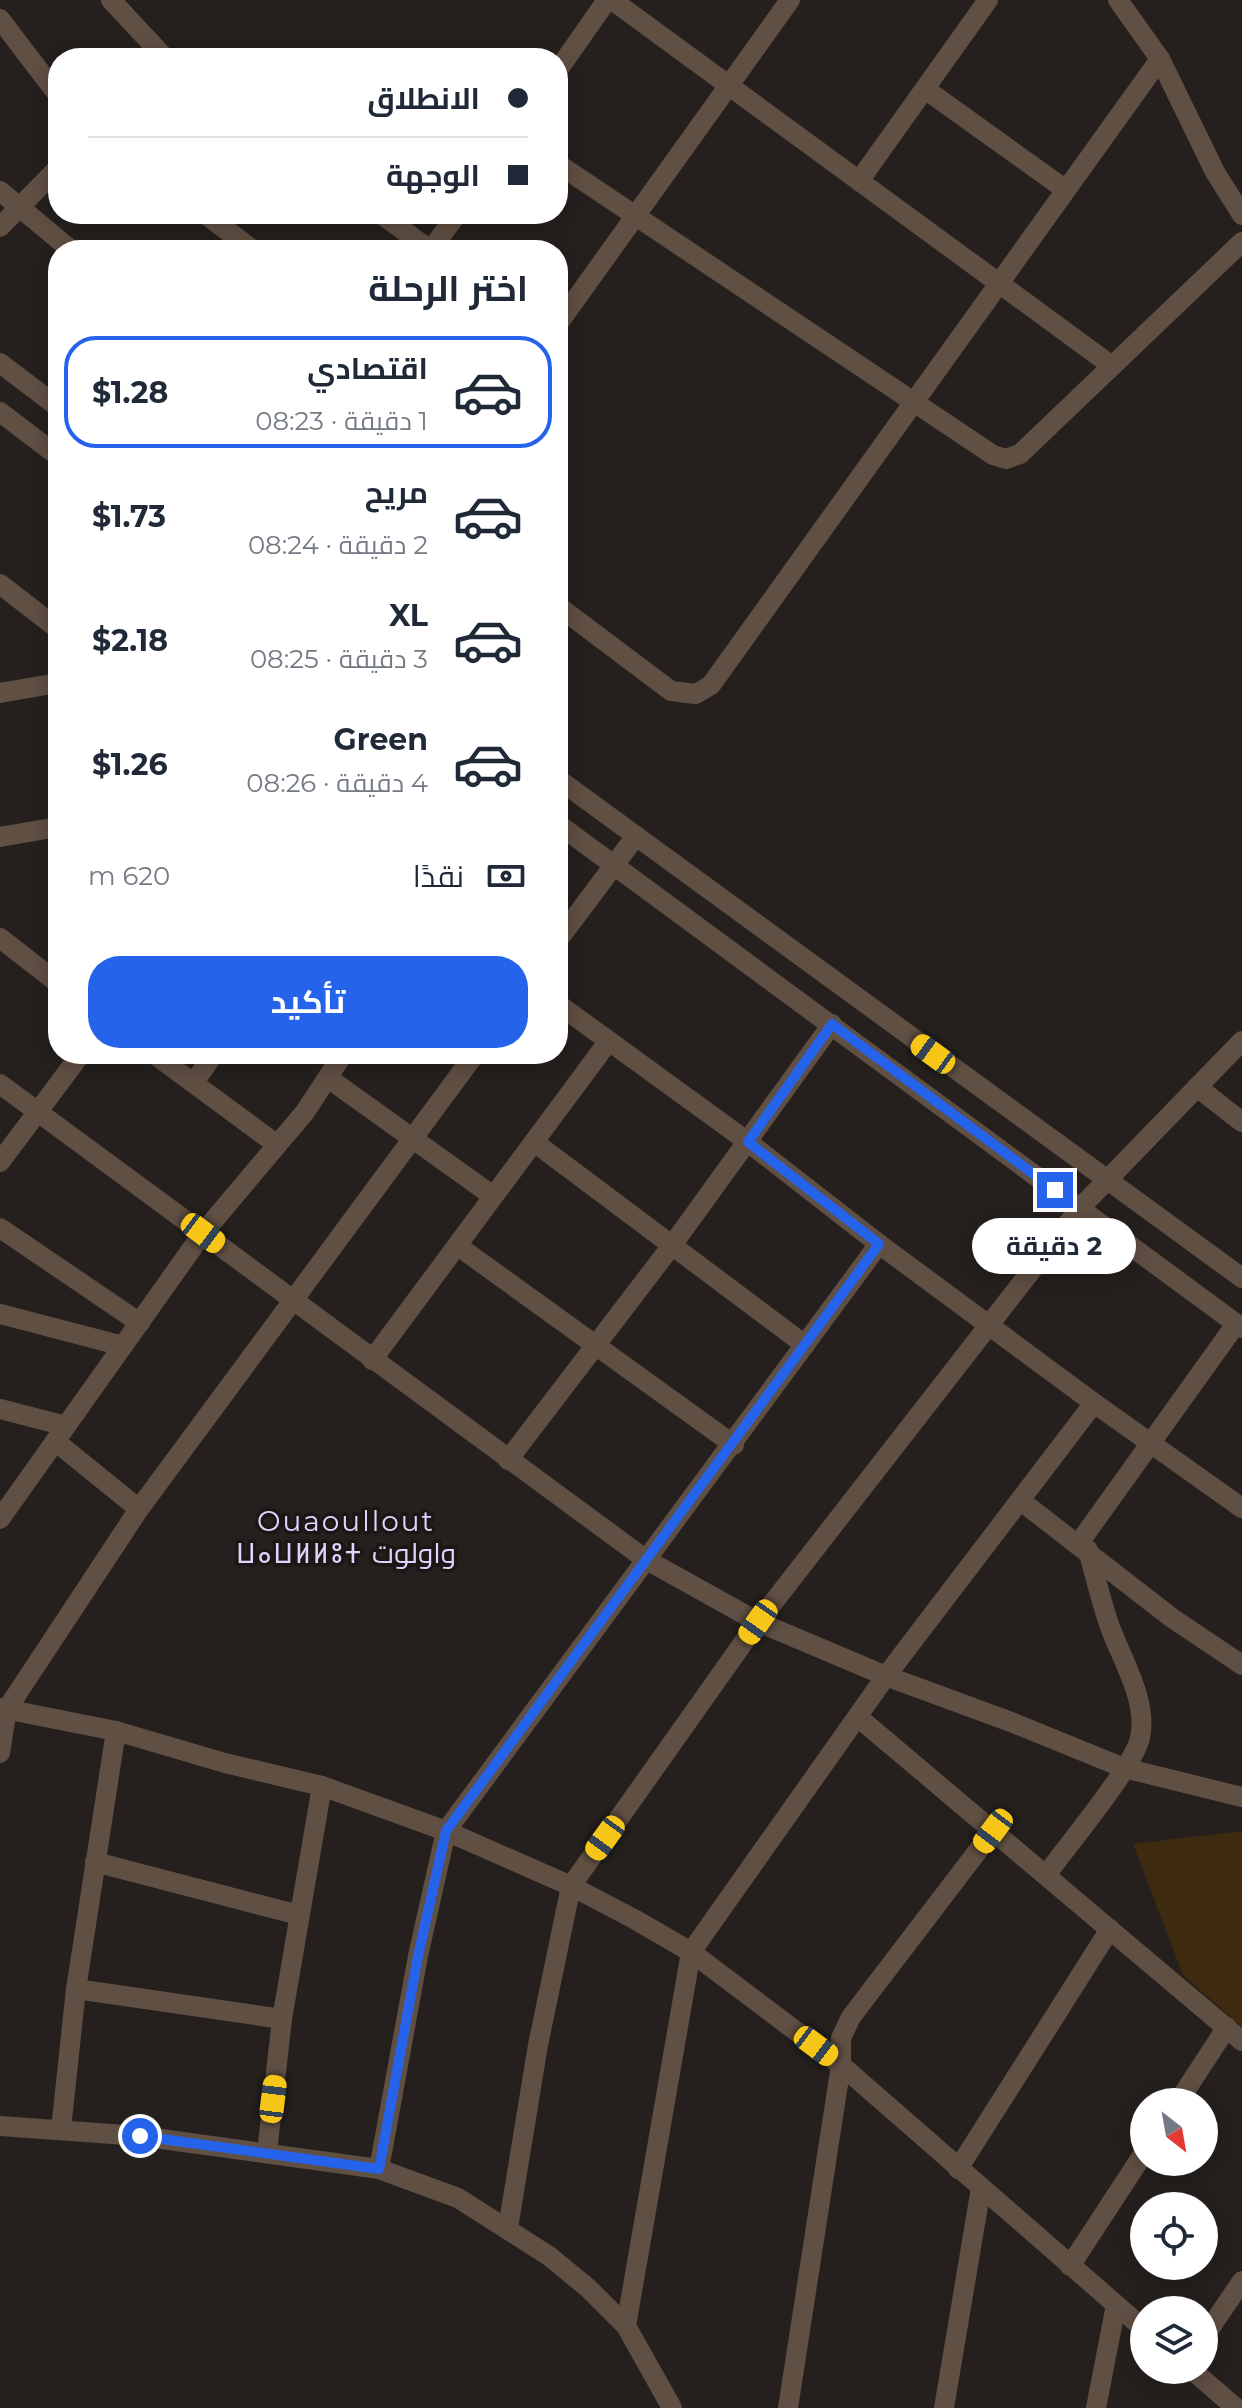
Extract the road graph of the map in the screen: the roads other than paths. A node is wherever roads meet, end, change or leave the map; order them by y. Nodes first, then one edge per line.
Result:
1 (111, 0) edge
2 (610, 0) edge
3 (790, 0) edge
4 (988, 0) edge
5 (1118, 0) edge
6 (0, 19) edge
7 (156, 48) edge
8 (568, 57) edge
9 (1160, 59) junction
10 (48, 82) edge
11 (729, 85) junction
12 (925, 89) junction
13 (568, 171) edge
14 (48, 178) edge
15 (859, 181) junction
16 (1066, 190) junction
17 (0, 191) edge
18 (18, 209) junction
19 (1242, 215) edge
20 (635, 216) junction
21 (218, 224) edge
22 (395, 224) edge
23 (0, 227) edge
24 (58, 240) edge
25 (240, 240) edge
26 (417, 240) edge
27 (1242, 242) edge
28 (999, 283) junction
29 (568, 310) edge
30 (0, 363) edge
31 (1112, 366) junction
32 (48, 399) edge
33 (915, 403) junction
34 (0, 412) edge
35 (48, 448) edge
36 (0, 584) edge
37 (568, 614) edge
38 (48, 621) edge
39 (48, 685) edge
40 (0, 693) edge
41 (568, 786) edge
42 (48, 829) edge
43 (568, 831) edge
44 (636, 836) junction
45 (0, 837) edge
46 (614, 865) junction
47 (568, 927) edge
48 (0, 938) edge
49 (48, 975) edge
50 (568, 1012) edge
51 (832, 1024) junction
52 (1242, 1041) edge
53 (608, 1042) junction
54 (74, 1064) edge
55 (168, 1064) edge
56 (207, 1064) edge
57 (337, 1064) edge
58 (468, 1064) edge
59 (328, 1078) junction
60 (194, 1082) junction
61 (0, 1084) edge
62 (1197, 1087) junction
63 (39, 1112) junction
64 (1242, 1122) edge
65 (415, 1138) junction
66 (534, 1142) junction
67 (748, 1142) junction
68 (276, 1144) junction
69 (0, 1162) edge
70 (1107, 1181) junction
71 (493, 1196) junction
72 (1080, 1208) junction
73 (0, 1228) edge
74 (203, 1233) junction
75 (673, 1244) junction
76 (879, 1244) junction
77 (458, 1246) junction
78 (1242, 1278) edge
79 (294, 1302) junction
80 (0, 1314) edge
81 (140, 1323) junction
82 (989, 1323) junction
83 (1239, 1326) edge
84 (595, 1342) junction
85 (805, 1345) junction
86 (123, 1346) junction
87 (372, 1360) junction
88 (1094, 1403) junction
89 (0, 1409) edge
90 (60, 1434) junction
91 (1150, 1443) junction
92 (734, 1445) junction
93 (508, 1460) junction
94 (7, 1496) edge
95 (1021, 1501) junction
96 (1242, 1508) edge
97 (139, 1509) junction
98 (0, 1519) edge
99 (1083, 1546) junction
100 (645, 1559) junction
101 (758, 1622) junction
102 (1242, 1665) edge
103 (886, 1676) junction
104 (3, 1709) edge
105 (859, 1718) junction
106 (116, 1731) junction
107 (0, 1753) edge
108 (1124, 1768) junction
109 (322, 1786) junction
110 (1242, 1797) edge
111 (446, 1831) junction
112 (993, 1831) junction
113 (95, 1862) junction
114 (1047, 1874) junction
115 (571, 1886) junction
116 (299, 1915) junction
117 (1110, 1929) junction
118 (691, 1952) junction
119 (76, 1989) junction
120 (282, 2019) junction
121 (1234, 2034) edge
122 (841, 2065) junction
123 (1190, 2088) edge
124 (0, 2126) edge
125 (61, 2129) junction
126 (267, 2152) junction
127 (379, 2169) junction
128 (958, 2169) junction
129 (1130, 2174) edge
130 (981, 2188) junction
131 (508, 2228) junction
132 (1070, 2266) junction
133 (1242, 2281) edge
134 (1116, 2305) junction
135 (1218, 2316) edge
136 (1130, 2317) edge
137 (626, 2326) junction
138 (1208, 2384) edge
139 (672, 2408) edge
140 (788, 2408) edge
141 (944, 2408) edge
142 (1096, 2408) edge
143 (1236, 2408) edge

1 - 7 street
2 - 8 street
2 - 11 street
3 - 11 street
4 - 12 street
5 - 9 street
6 - 10 street
9 - 16 street
9 - 19 street
11 - 15 street
11 - 20 street
12 - 15 street
12 - 16 street
13 - 20 street
14 - 18 street
15 - 28 street
16 - 28 street
17 - 18 street
18 - 23 street
18 - 24 street
20 - 29 street
20 - 33 street
21 - 25 street
22 - 26 street
27 - 31 street
28 - 31 street
28 - 33 street
30 - 32 street
31 - 33 street
33 - 37 street
34 - 35 street
36 - 38 street
39 - 40 street
41 - 44 street
42 - 45 street
43 - 46 street
44 - 46 street
44 - 70 street
46 - 47 street
46 - 51 street
48 - 49 street
50 - 53 street
51 - 67 street
51 - 72 street
52 - 62 street
53 - 66 street
53 - 67 street
54 - 63 street
55 - 60 street
56 - 60 street
57 - 59 street
58 - 65 street
59 - 65 street
59 - 68 street
60 - 68 street
61 - 63 street
62 - 64 street
62 - 70 street
63 - 69 street
63 - 74 street
65 - 71 street
65 - 79 street
66 - 71 street
66 - 75 street
67 - 75 street
67 - 76 street
68 - 74 street
70 - 72 street
70 - 78 street
71 - 77 street
72 - 82 street
72 - 83 street
73 - 81 street
74 - 79 street
74 - 81 street
75 - 84 street
75 - 85 street
76 - 82 street
76 - 85 street
77 - 84 street
77 - 87 street
79 - 87 street
79 - 97 street
80 - 86 street
81 - 86 street
82 - 88 street
82 - 101 street
83 - 91 street
84 - 92 street
84 - 93 street
85 - 92 street
86 - 90 street
87 - 93 street
88 - 91 street
88 - 95 street
89 - 90 street
90 - 94 street
90 - 97 street
91 - 96 street
91 - 99 street
92 - 100 street
93 - 100 street
94 - 98 street
95 - 99 street
95 - 103 street
97 - 104 street
99 - 102 street
99 - 108 street
100 - 101 street
100 - 111 street
101 - 103 street
101 - 115 street
103 - 105 street
103 - 108 street
104 - 106 street
104 - 107 street
105 - 112 street
105 - 118 street
106 - 109 street
106 - 113 street
108 - 110 street
108 - 114 street
109 - 111 street
109 - 116 street
111 - 115 street
111 - 127 street
112 - 114 street
112 - 122 street
113 - 116 street
113 - 119 street
114 - 117 street
115 - 118 street
115 - 131 street
116 - 120 street
117 - 121 street
117 - 128 street
118 - 122 street
118 - 137 street
119 - 120 street
119 - 125 street
120 - 126 street
121 - 123 street
122 - 128 street
122 - 140 street
124 - 125 street
125 - 126 street
126 - 127 street
127 - 131 street
128 - 130 street
129 - 132 street
130 - 132 street
130 - 141 street
131 - 137 street
132 - 134 street
133 - 135 street
134 - 136 street
134 - 142 street
137 - 139 street
138 - 143 street

